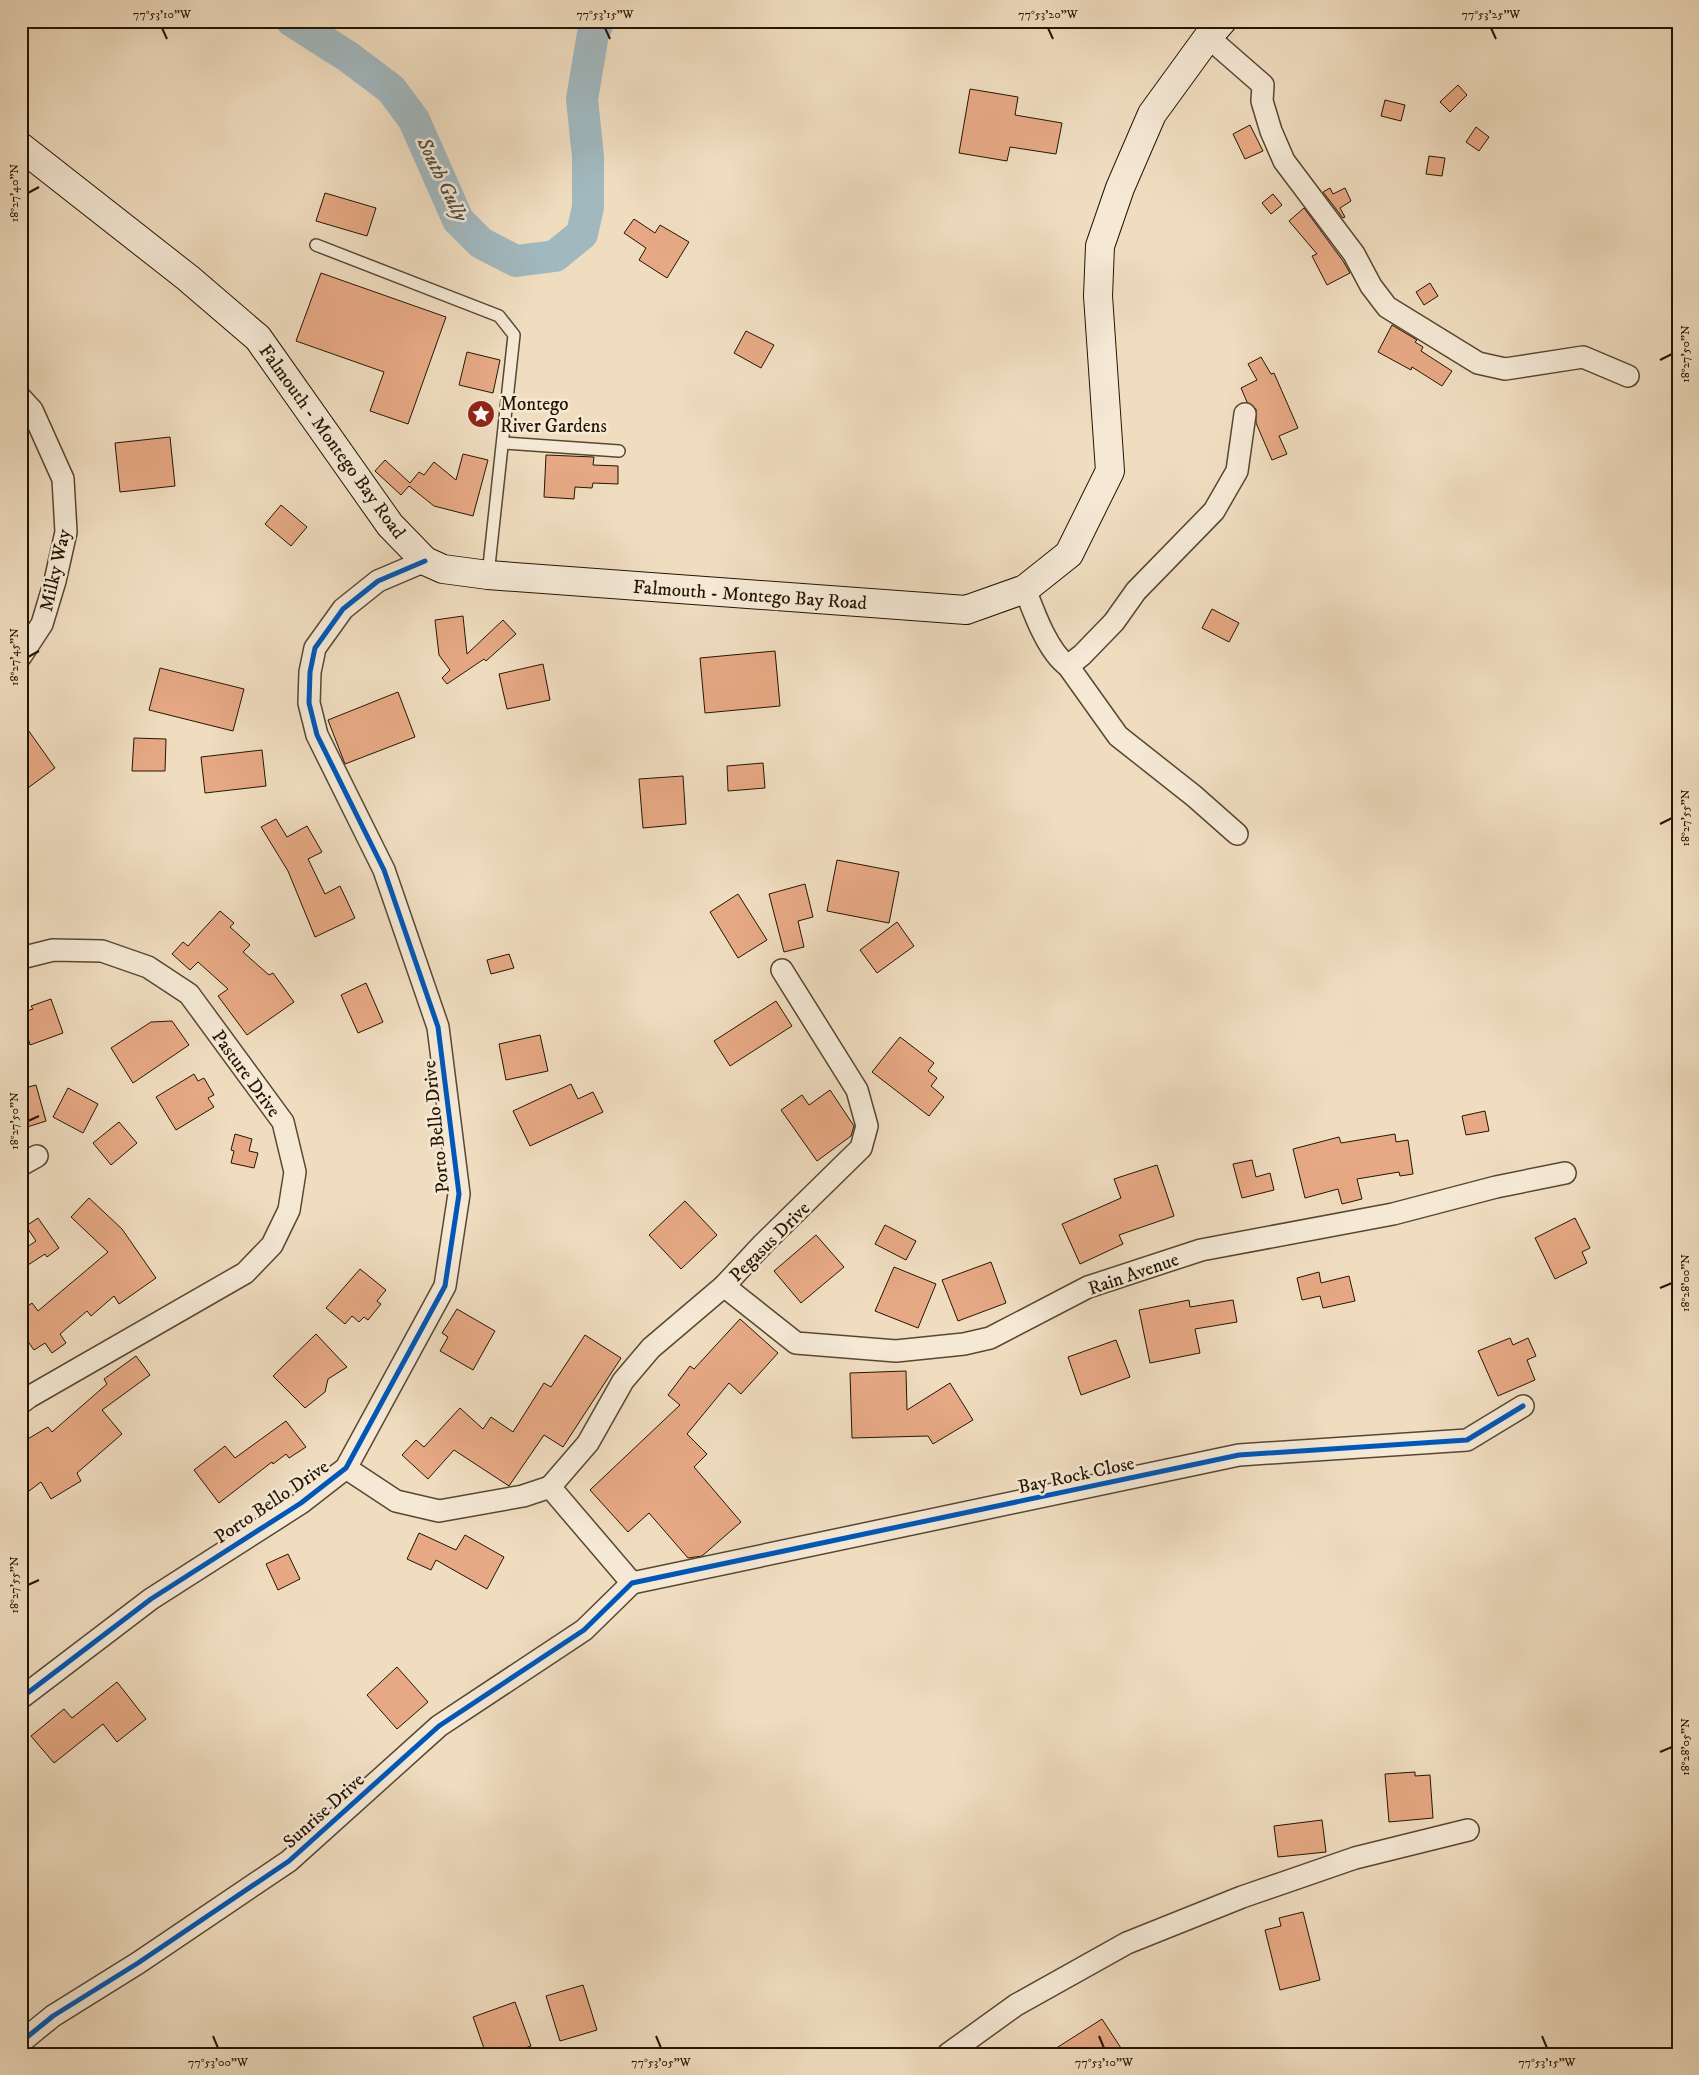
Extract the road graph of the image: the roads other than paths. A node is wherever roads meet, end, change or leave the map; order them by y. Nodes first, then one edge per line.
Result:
1 (1215, 29) edge
2 (21, 147) edge
3 (316, 245) dead end
4 (1628, 376) dead end
5 (21, 398) edge
6 (1245, 414) dead end
7 (503, 443) junction
8 (619, 451) dead end
9 (424, 561) junction
10 (488, 575) junction
11 (1025, 589) junction
12 (21, 656) edge
13 (1068, 666) junction
14 (1237, 834) dead end
15 (21, 958) edge
16 (782, 970) dead end
17 (1565, 1173) dead end
18 (724, 1286) junction
19 (24, 1395) edge
20 (1523, 1406) dead end
21 (346, 1468) junction
22 (550, 1487) junction
23 (632, 1583) junction
24 (21, 1698) edge
25 (1468, 1830) dead end
26 (21, 2042) edge
27 (948, 2054) edge

1 - 4 street
1 - 11 main road, Falmouth - Montego Bay Road
2 - 9 main road, Falmouth - Montego Bay Road
3 - 7 lane
5 - 12 street, Milky Way
6 - 13 street
7 - 8 lane
7 - 10 lane
9 - 10 main road, Falmouth - Montego Bay Road
9 - 21 street, Porto Bello Drive
10 - 11 main road, Falmouth - Montego Bay Road
11 - 13 street
13 - 14 street
15 - 19 street, Pasture Drive
16 - 18 street, Pegasus Drive
17 - 18 street, Rain Avenue
18 - 22 street, Pegasus Drive
20 - 23 street, Bay Rock Close
21 - 22 street
21 - 24 street, Porto Bello Drive
22 - 23 street
23 - 26 street, Sunrise Drive
25 - 27 street

